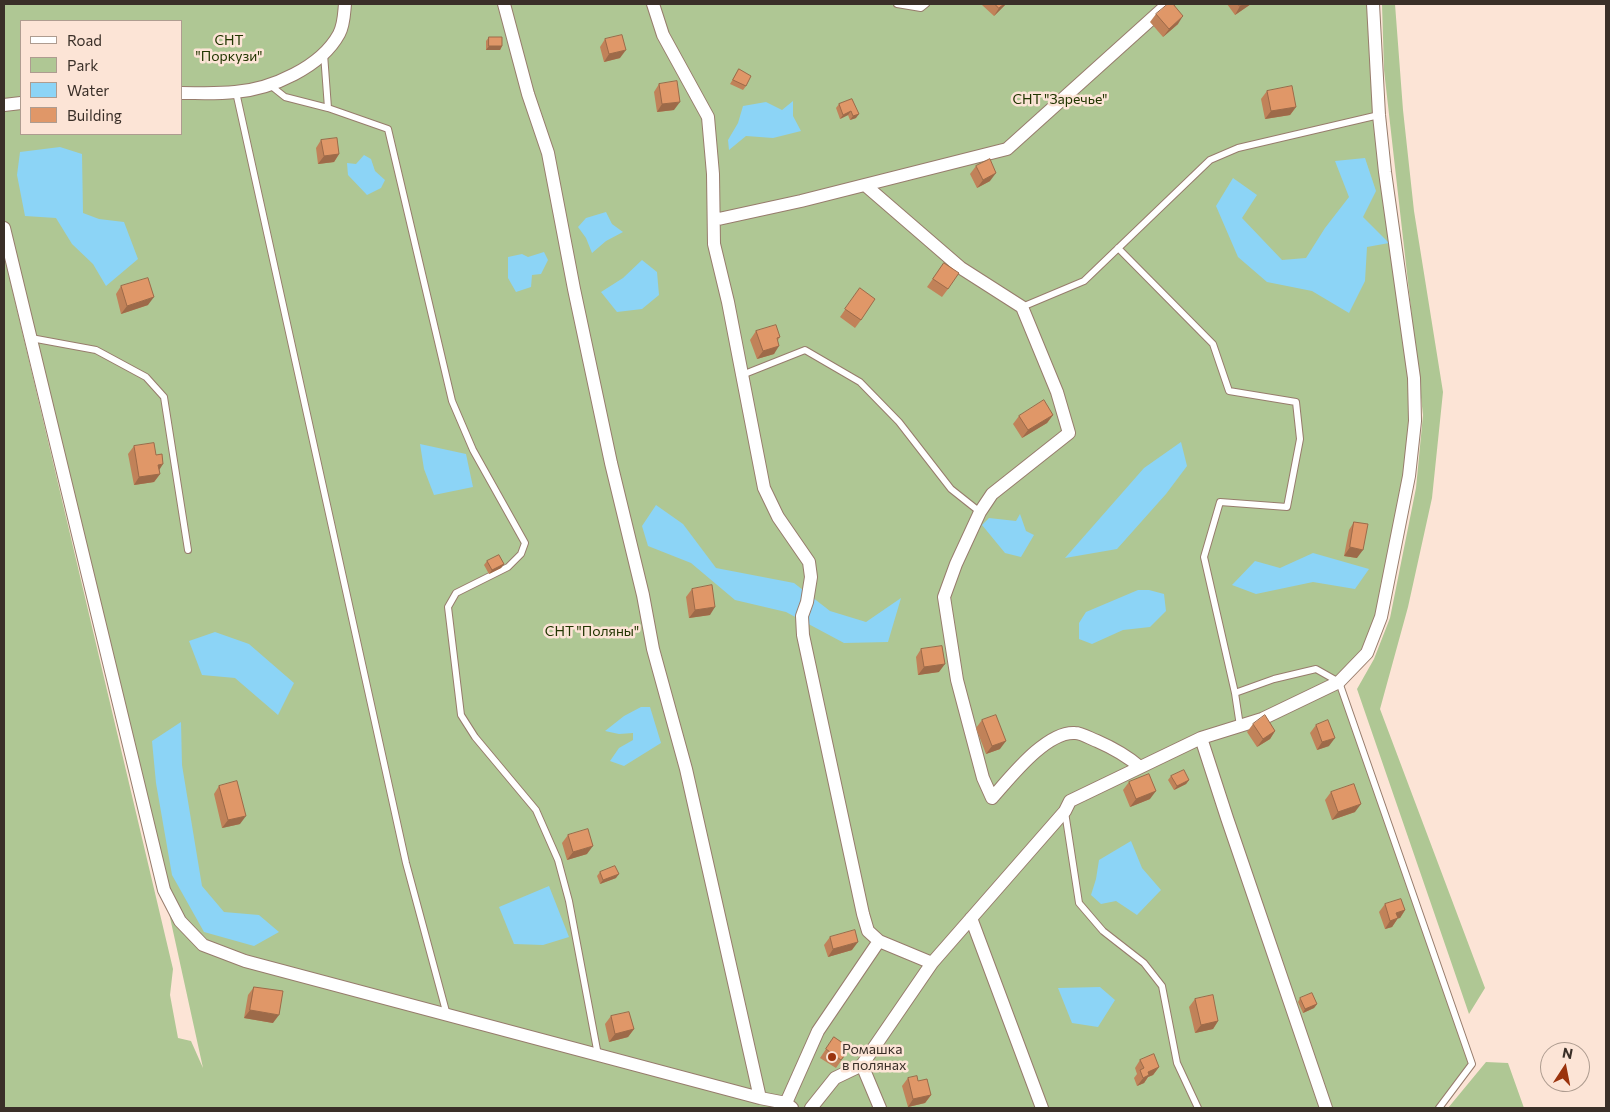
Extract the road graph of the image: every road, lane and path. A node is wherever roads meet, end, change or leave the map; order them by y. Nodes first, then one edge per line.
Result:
1 (345, 4) edge
2 (504, 4) edge
3 (653, 4) edge
4 (897, 4) edge
5 (926, 4) edge
6 (1168, 4) edge
7 (1373, 4) edge
8 (324, 52) junction
9 (270, 85) junction
10 (236, 92) junction
11 (182, 93) edge
12 (20, 103) edge
13 (4, 105) edge
14 (328, 108) junction
15 (1379, 115) junction
16 (865, 185) junction
17 (714, 220) junction
18 (4, 228) edge
19 (1118, 248) junction
20 (1022, 308) junction
21 (31, 338) junction
22 (742, 375) junction
23 (980, 512) junction
24 (188, 550) dead end
25 (1339, 682) junction
26 (1236, 692) junction
27 (1240, 726) junction
28 (1202, 738) junction
29 (1140, 767) junction
30 (1064, 811) junction
31 (971, 918) junction
32 (879, 941) junction
33 (932, 963) junction
34 (447, 1015) junction
35 (598, 1055) junction
36 (862, 1065) junction
37 (760, 1098) junction
38 (789, 1106) edge
39 (811, 1108) edge
40 (880, 1108) edge
41 (1042, 1108) edge
42 (1198, 1108) edge
43 (1326, 1108) edge
44 (1439, 1108) edge

1 - 8 street
2 - 37 street
3 - 17 street
4 - 5 lane
6 - 16 street
7 - 15 street
8 - 9 street
8 - 14 lane
9 - 10 street
9 - 14 lane
10 - 11 street
10 - 34 lane
12 - 13 street
14 - 35 lane
15 - 19 lane
15 - 25 street
16 - 17 street
16 - 20 street
17 - 22 street
18 - 21 street
19 - 20 lane
19 - 26 lane
20 - 23 street
21 - 24 lane
21 - 34 street
22 - 23 lane
22 - 32 street
23 - 29 street
25 - 26 lane
25 - 27 street
25 - 44 lane
26 - 27 lane
27 - 28 street
28 - 29 street
28 - 43 street
29 - 30 street
30 - 31 street
30 - 42 lane
31 - 33 street
31 - 41 street
32 - 33 street
32 - 38 street
33 - 36 street
34 - 35 street
35 - 37 street
36 - 39 street
36 - 40 street
37 - 38 street

